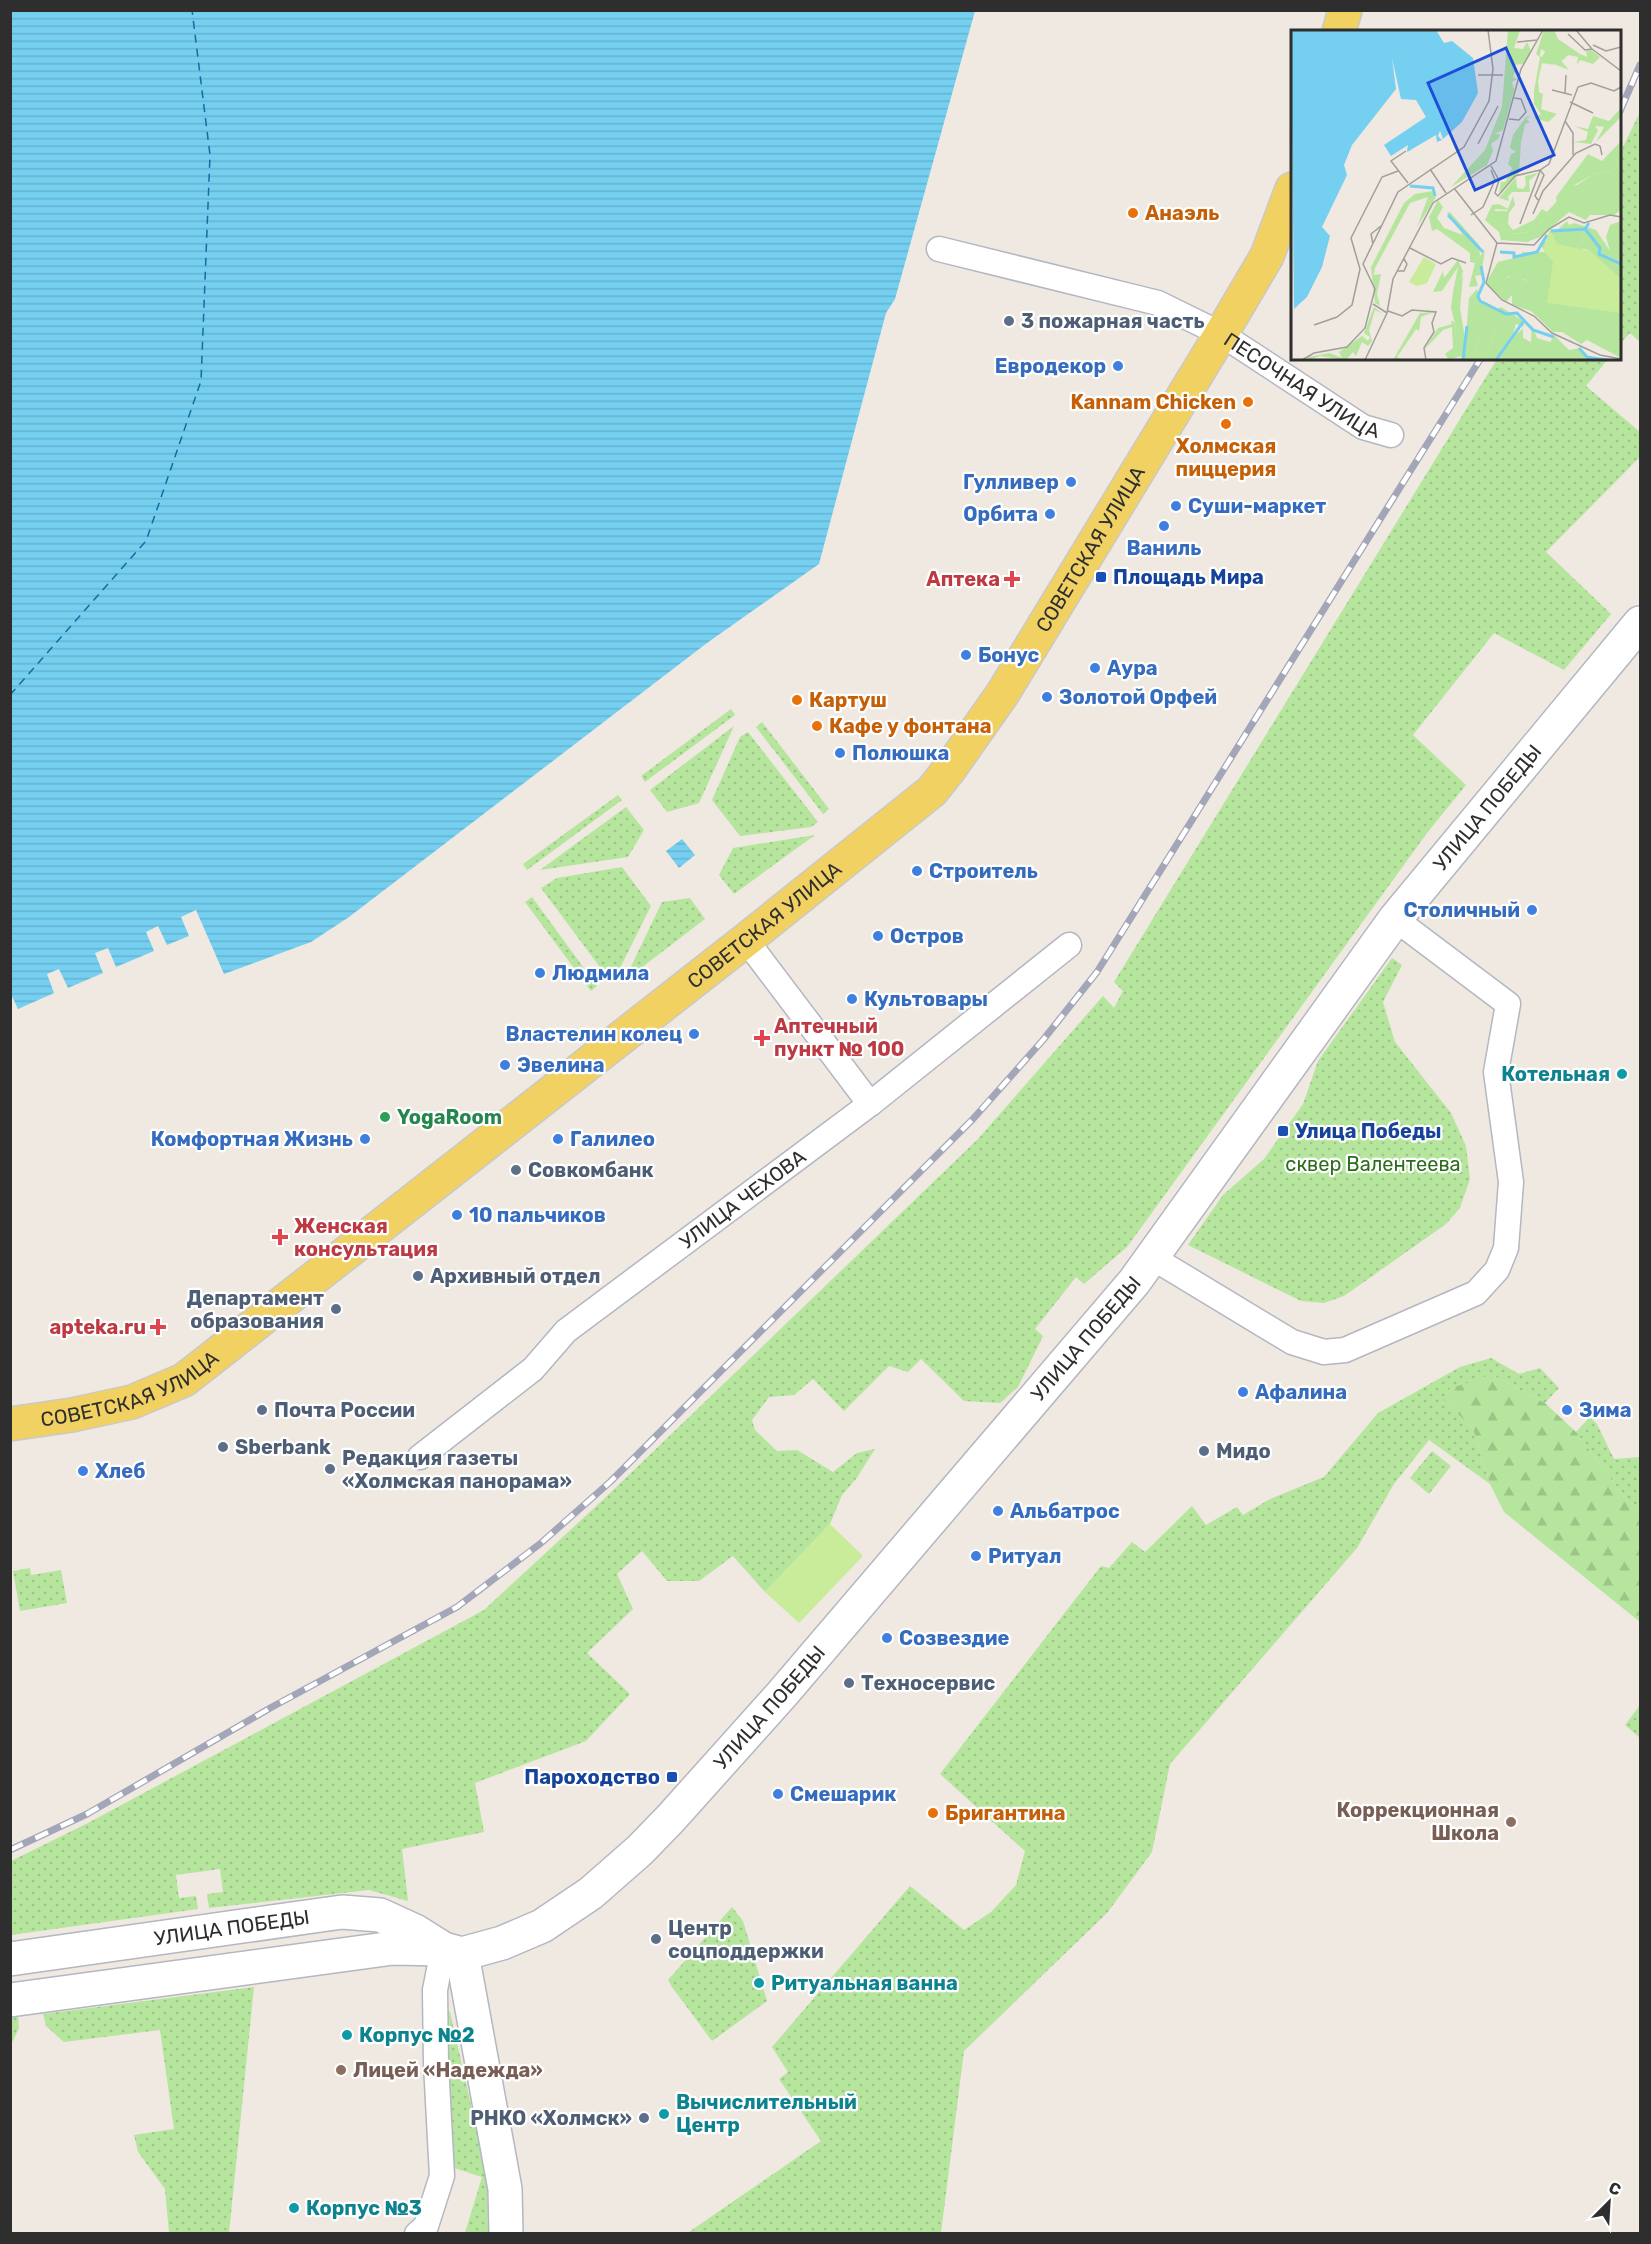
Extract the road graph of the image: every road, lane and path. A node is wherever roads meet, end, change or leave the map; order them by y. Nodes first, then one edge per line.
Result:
1 (1345, 10) edge
2 (1340, 30) edge
3 (1291, 194) edge
4 (939, 249) dead end
5 (1221, 334) junction
6 (1391, 435) dead end
7 (1641, 623) edge
8 (1395, 919) junction
9 (746, 940) junction
10 (1069, 945) dead end
11 (870, 1104) junction
12 (1153, 1258) junction
13 (10, 1424) edge
14 (420, 1457) dead end
15 (453, 1951) junction
16 (10, 1959) edge
17 (10, 2000) edge
18 (417, 2234) edge
19 (506, 2234) edge

1 - 2 main road
3 - 5 main road, СОВЕТСКАЯ УЛИЦА
4 - 5 street, ПЕСОЧНАЯ УЛИЦА
5 - 6 street, ПЕСОЧНАЯ УЛИЦА
5 - 9 main road, СОВЕТСКАЯ УЛИЦА
7 - 8 main road, УЛИЦА ПОБЕДЫ
8 - 12 main road, УЛИЦА ПОБЕДЫ
8 - 12 street
9 - 11 street
9 - 13 main road, СОВЕТСКАЯ УЛИЦА
10 - 11 street, УЛИЦА ЧЕХОВА
11 - 14 street, УЛИЦА ЧЕХОВА
12 - 15 main road, УЛИЦА ПОБЕДЫ
15 - 16 main road, УЛИЦА ПОБЕДЫ
15 - 17 main road, УЛИЦА ПОБЕДЫ
15 - 18 street
15 - 19 main road

